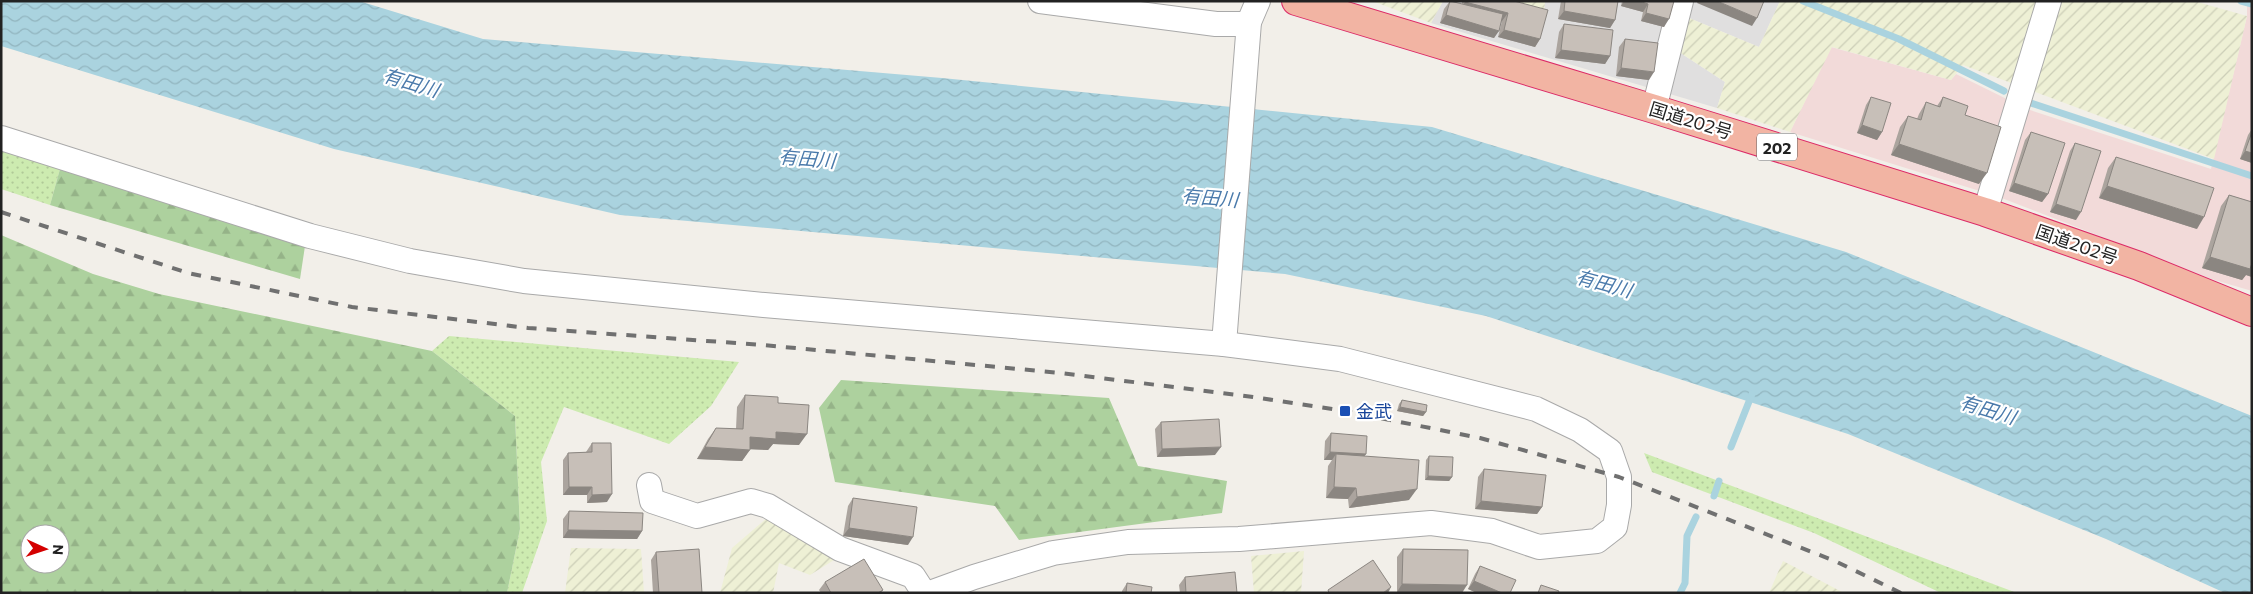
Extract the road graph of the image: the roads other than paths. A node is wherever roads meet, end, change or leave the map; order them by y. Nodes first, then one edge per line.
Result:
1 (1040, 1) edge
2 (1296, 1) edge
3 (1681, 1) edge
4 (2049, 1) edge
5 (1253, 12) edge
6 (1654, 109) junction
7 (1, 138) edge
8 (1985, 212) junction
9 (2252, 312) edge
10 (1224, 344) junction
11 (649, 485) dead end
12 (924, 593) edge
13 (930, 593) edge

1 - 5 street
2 - 6 highway, 国道202号 / 202
3 - 6 street
4 - 8 street
5 - 10 street
6 - 8 highway, 国道202号 / 202
7 - 10 street
8 - 9 highway, 国道202号 / 202
10 - 13 street
11 - 12 street

